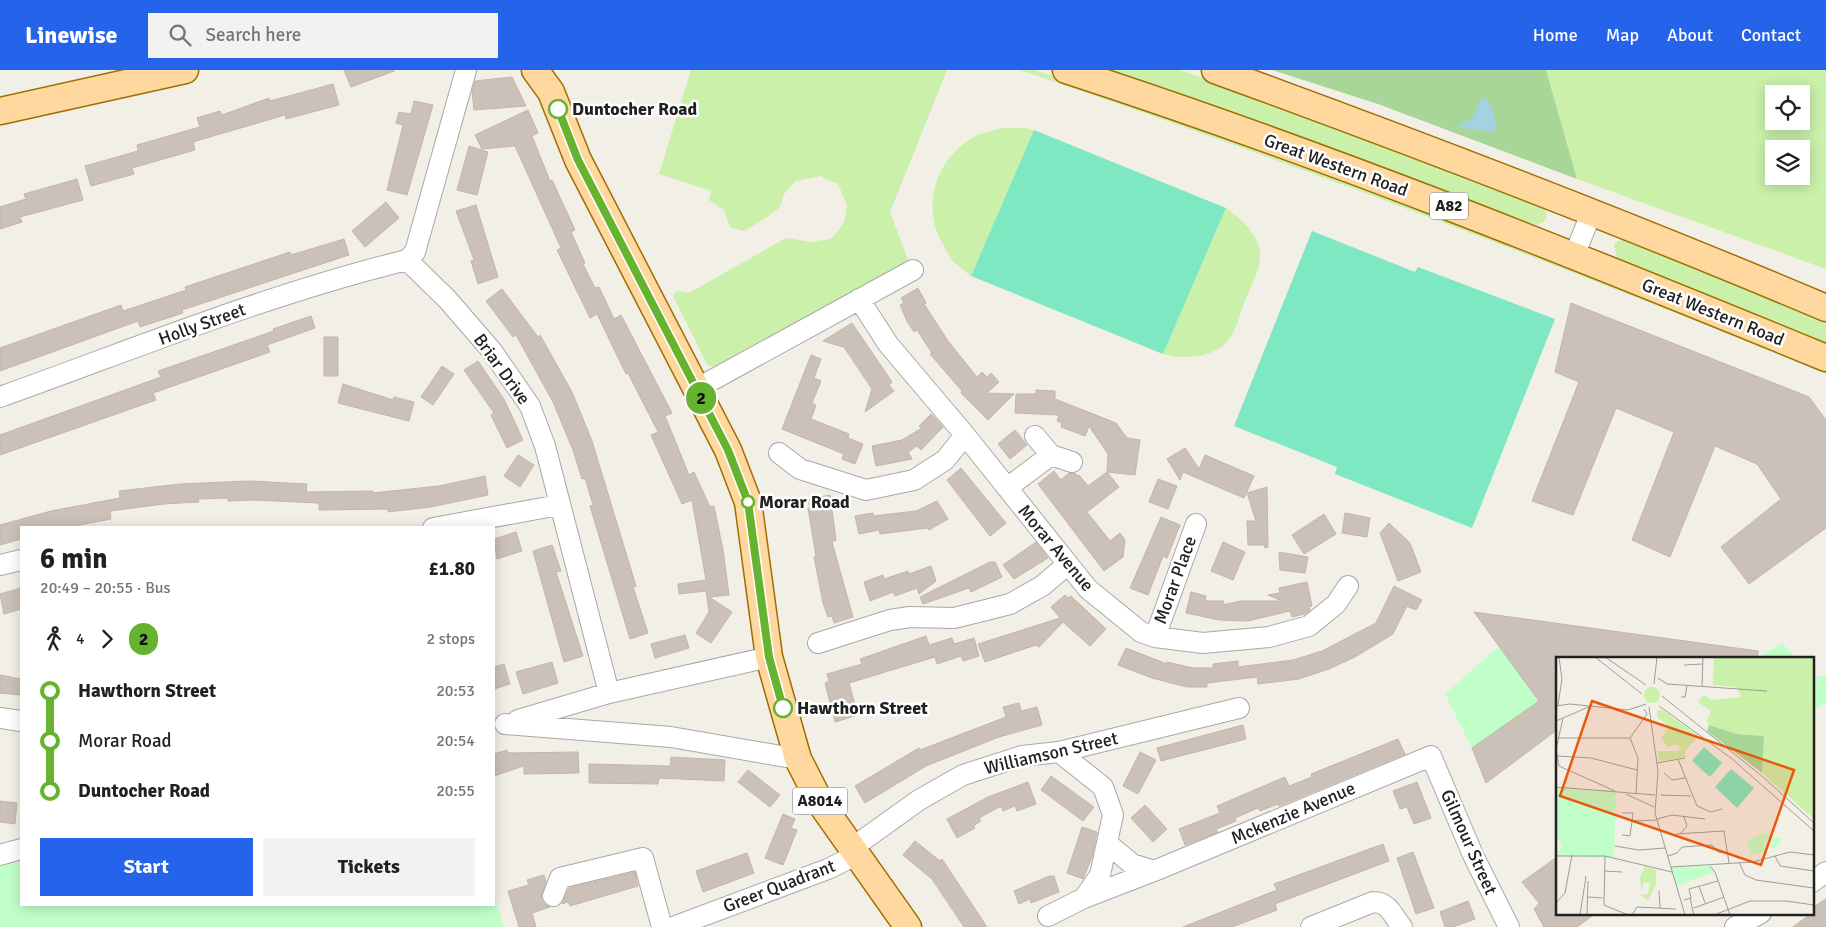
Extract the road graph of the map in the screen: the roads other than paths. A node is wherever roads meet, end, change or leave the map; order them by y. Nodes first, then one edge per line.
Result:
1 (185, 70) edge
2 (466, 70) edge
3 (535, 70) edge
4 (1066, 70) edge
5 (1216, 70) edge
6 (551, 81) edge
7 (1, 112) edge
8 (1592, 211) junction
9 (1574, 256) junction
10 (407, 260) junction
11 (913, 270) dead end
12 (859, 298) junction
13 (1826, 308) edge
14 (1826, 358) edge
15 (696, 389) junction
16 (0, 397) edge
17 (965, 435) junction
18 (1035, 436) dead end
19 (779, 452) dead end
20 (1051, 455) junction
21 (1072, 462) dead end
22 (1007, 488) junction
23 (559, 505) junction
24 (1196, 524) dead end
25 (444, 526) edge
26 (20, 560) edge
27 (1068, 564) junction
28 (0, 565) edge
29 (1348, 586) dead end
30 (1155, 637) junction
31 (818, 643) dead end
32 (769, 657) junction
33 (609, 693) junction
34 (1239, 708) dead end
35 (0, 718) edge
36 (20, 721) edge
37 (499, 725) edge
38 (1059, 752) junction
39 (1431, 756) joint
40 (798, 759) junction
41 (1108, 844) junction
42 (20, 849) edge
43 (854, 852) junction
44 (0, 856) edge
45 (1154, 871) junction
46 (1826, 872) edge
47 (1814, 881) edge
48 (554, 896) dead end
49 (1084, 898) junction
50 (1760, 914) edge
51 (1048, 916) dead end
52 (662, 927) edge
53 (673, 927) edge
54 (908, 927) edge
55 (1311, 927) edge
56 (1402, 927) edge
57 (1509, 927) edge
58 (1735, 927) edge

1 - 7 main road
2 - 10 street
3 - 6 main road, A8014
4 - 9 main road, Great Western Road / A82
5 - 8 main road
6 - 15 main road, A8014
8 - 9 street
8 - 13 main road
9 - 14 main road, Great Western Road / A82
10 - 16 street, Holly Street
10 - 23 street, Briar Drive
11 - 12 street
12 - 15 street
12 - 17 street, Morar Avenue
15 - 32 main road, A8014
17 - 19 street
17 - 22 street, Morar Avenue
18 - 20 street
20 - 21 street
20 - 22 street
22 - 27 street, Morar Avenue
23 - 25 street
23 - 33 street, Briar Drive
24 - 30 street, Morar Place
26 - 28 street
27 - 30 street, Morar Avenue
27 - 31 street
29 - 30 street, Morar Avenue
32 - 33 street
32 - 40 main road, A8014
33 - 37 street
34 - 38 street, Williamson Street
35 - 36 street
37 - 40 street
38 - 41 street, Mckenzie Avenue
38 - 43 street, Williamson Street
39 - 45 street, Mckenzie Avenue
39 - 57 street, Gilmour Street
40 - 43 main road, A8014
41 - 45 street
41 - 49 street, Mckenzie Avenue
42 - 44 street
43 - 53 street, Greer Quadrant
43 - 54 main road, A8014
45 - 49 street, Mckenzie Avenue
46 - 47 street
48 - 52 street
49 - 51 street, Mckenzie Avenue
50 - 58 street
55 - 56 street

